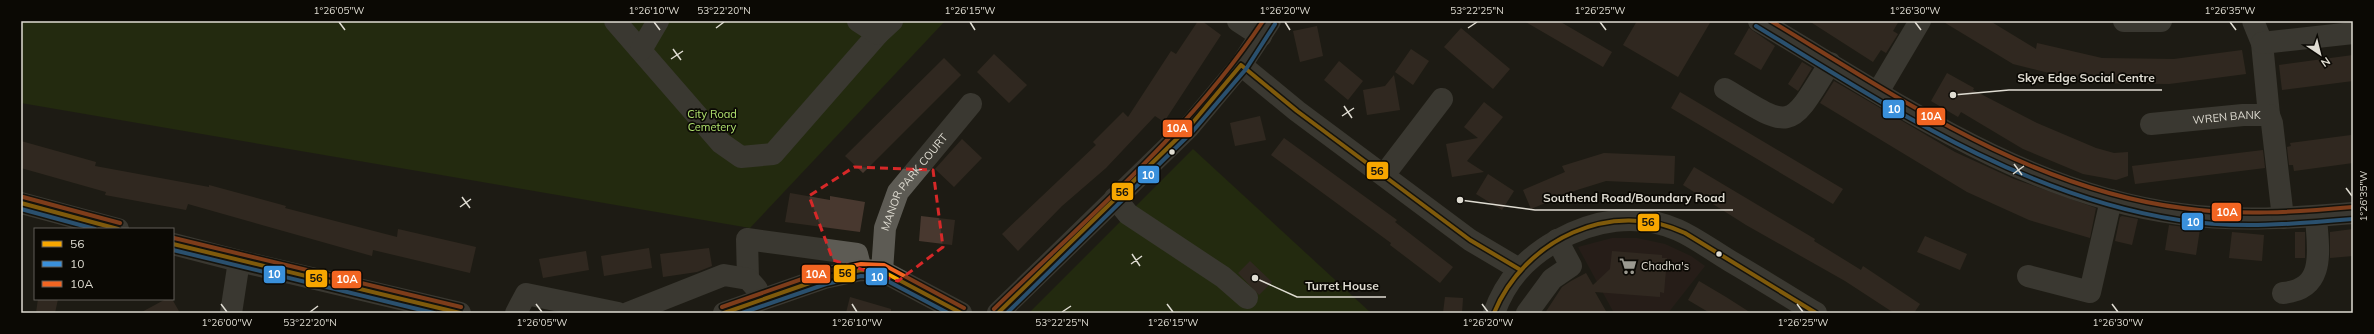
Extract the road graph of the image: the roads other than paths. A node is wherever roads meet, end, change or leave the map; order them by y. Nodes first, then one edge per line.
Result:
1 (615, 21) edge
2 (658, 21) edge
3 (858, 21) edge
4 (1238, 21) edge
5 (1759, 21) edge
6 (1920, 21) edge
7 (2124, 21) edge
8 (2161, 21) edge
9 (2253, 21) edge
10 (885, 27) edge
11 (1266, 28) edge
12 (2353, 33) edge
13 (2262, 43) junction
14 (641, 50) junction
15 (1830, 63) junction
16 (1241, 65) junction
17 (1725, 89) dead end
18 (1878, 92) junction
19 (1442, 99) dead end
20 (971, 104) dead end
21 (2269, 115) junction
22 (2151, 124) dead end
23 (1384, 175) junction
24 (1115, 198) junction
25 (2111, 200) junction
26 (21, 203) edge
27 (2353, 213) edge
28 (2316, 217) junction
29 (2283, 218) junction
30 (114, 228) edge
31 (1557, 240) junction
32 (174, 244) edge
33 (239, 262) junction
34 (1519, 269) junction
35 (872, 270) junction
36 (2028, 276) dead end
37 (748, 279) junction
38 (2283, 293) dead end
39 (765, 298) junction
40 (1247, 298) dead end
41 (231, 313) edge
42 (460, 313) edge
43 (516, 313) edge
44 (618, 313) edge
45 (628, 313) edge
46 (724, 313) edge
47 (961, 313) edge
48 (998, 313) edge
49 (1494, 313) edge
50 (1527, 313) edge
51 (1816, 313) edge

1 - 14 street
2 - 14 street
3 - 10 street
4 - 11 street
5 - 15 street
6 - 18 street
7 - 8 street
9 - 13 street
10 - 14 street
11 - 16 street
12 - 13 street
13 - 21 street
15 - 17 street
15 - 18 street
16 - 23 street
16 - 24 street
18 - 25 street
19 - 23 street
20 - 35 street, MANOR PARK COURT
21 - 22 street, WREN BANK
21 - 29 street, WREN BANK
23 - 34 street
24 - 40 street
24 - 48 street
25 - 29 street
25 - 36 street
26 - 30 street
27 - 28 street
28 - 29 street
28 - 38 street
31 - 34 street
31 - 50 street
31 - 51 street
32 - 33 street
33 - 41 street
33 - 42 street
34 - 49 street
35 - 37 street
35 - 39 street
35 - 47 street
37 - 39 street
37 - 45 street
39 - 46 street
43 - 44 street

